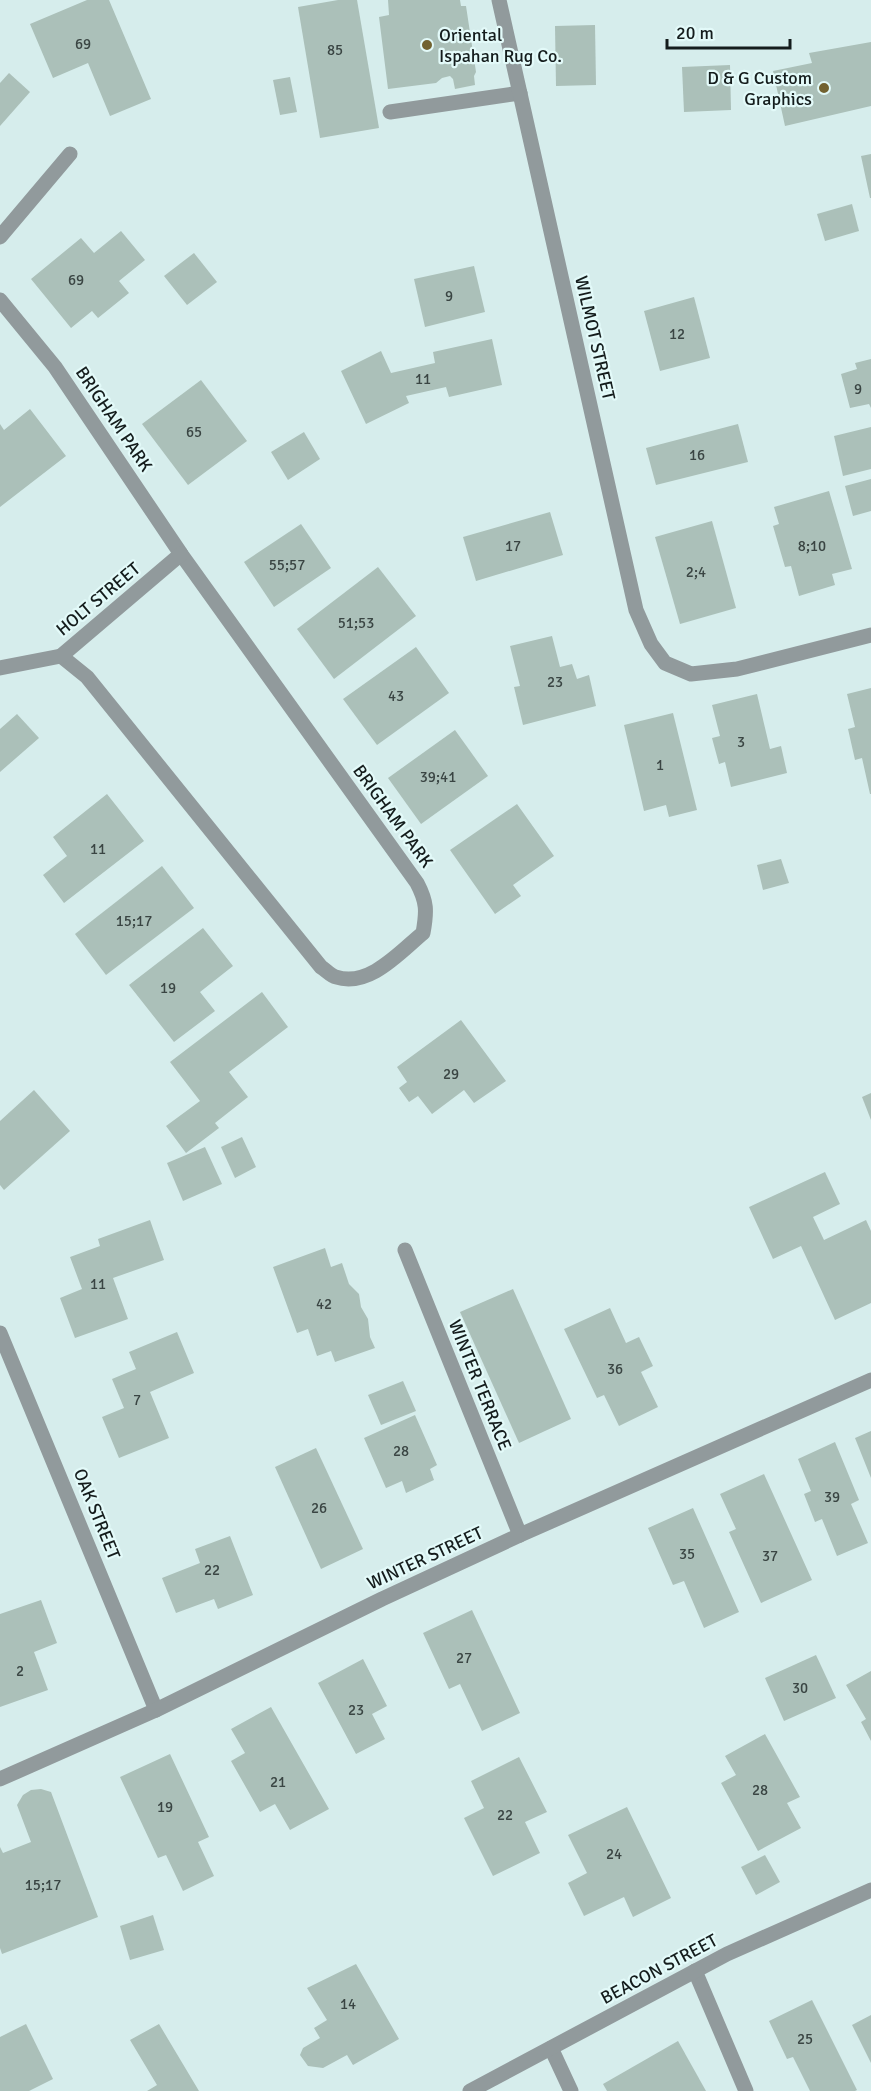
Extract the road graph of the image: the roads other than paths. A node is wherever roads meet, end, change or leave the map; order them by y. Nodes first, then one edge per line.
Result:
1 (500, 0) edge
2 (520, 93) junction
3 (390, 112) dead end
4 (70, 154) dead end
5 (0, 237) edge
6 (0, 300) edge
7 (181, 554) junction
8 (871, 634) edge
9 (61, 656) junction
10 (0, 668) edge
11 (405, 1250) dead end
12 (0, 1332) edge
13 (871, 1380) edge
14 (520, 1535) junction
15 (156, 1710) junction
16 (0, 1779) edge
17 (871, 1890) edge
18 (695, 1971) junction
19 (551, 2048) junction
20 (470, 2091) edge
21 (571, 2091) edge
22 (746, 2091) edge

1 - 2 street, WILMOT STREET
2 - 3 street
2 - 8 street, WILMOT STREET
4 - 5 street
6 - 7 street, BRIGHAM PARK
7 - 9 street, HOLT STREET
7 - 9 street, BRIGHAM PARK
9 - 10 street, HOLT STREET
11 - 14 street, WINTER TERRACE
12 - 15 street, OAK STREET
13 - 14 street, WINTER STREET
14 - 15 street, WINTER STREET
15 - 16 street, WINTER STREET
17 - 18 street, BEACON STREET
18 - 19 street, BEACON STREET
18 - 22 street
19 - 20 street, BEACON STREET
19 - 21 street

